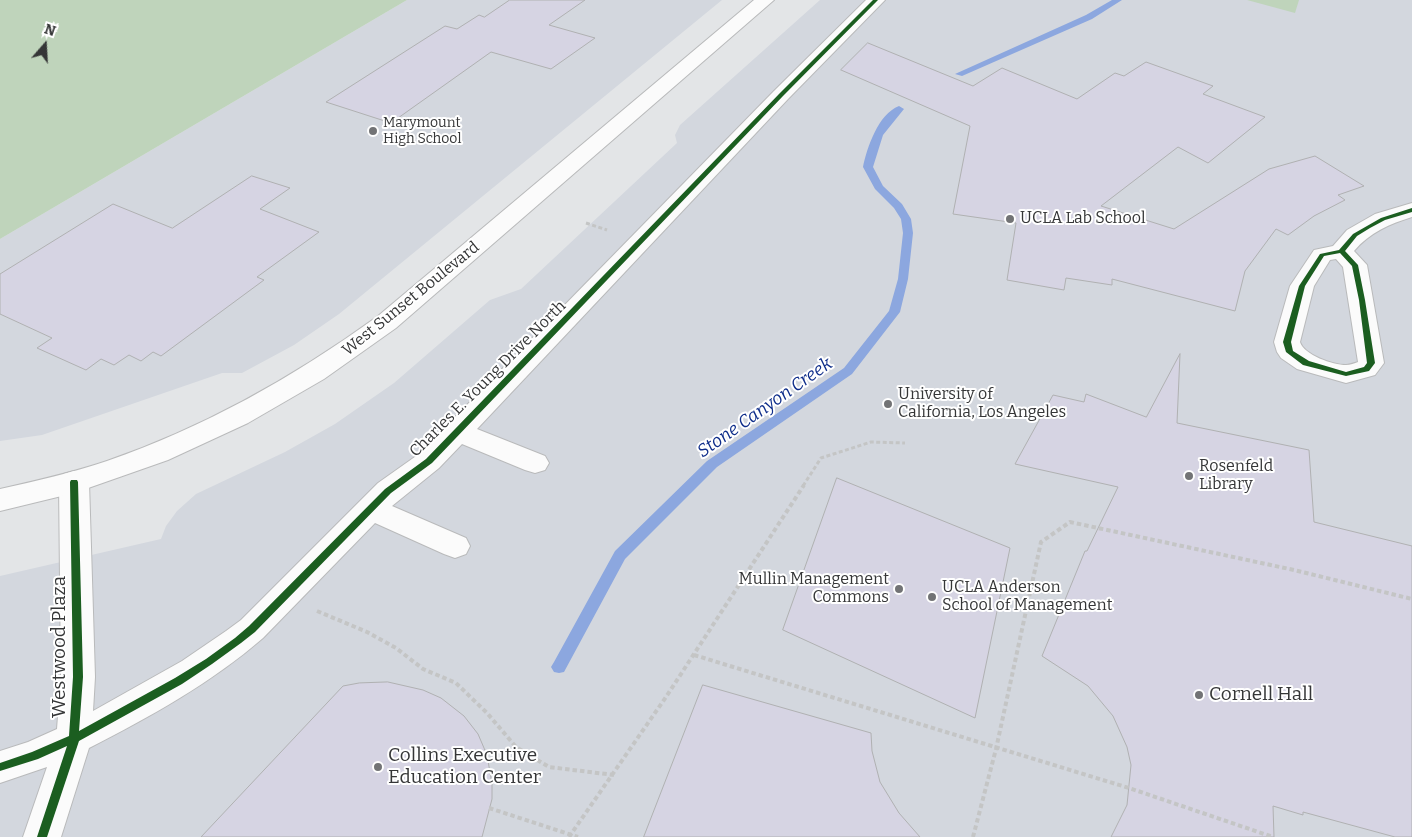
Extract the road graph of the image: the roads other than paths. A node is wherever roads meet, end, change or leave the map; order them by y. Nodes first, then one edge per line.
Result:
1 (765, 0) edge
2 (876, 0) edge
3 (1412, 210) edge
4 (1341, 252) junction
5 (458, 432) junction
6 (535, 463) dead end
7 (74, 482) junction
8 (0, 500) edge
9 (371, 509) junction
10 (455, 546) dead end
11 (74, 740) junction
12 (0, 767) edge
13 (42, 837) edge

1 - 7 street, West Sunset Boulevard
2 - 5 street, Charles E. Young Drive North
3 - 4 street
4 - 4 street
5 - 6 street
5 - 9 street, Charles E. Young Drive North
7 - 8 street, West Sunset Boulevard
7 - 11 street, Westwood Plaza
9 - 10 street
9 - 11 street, Charles E. Young Drive North
11 - 12 street, Charles E. Young Drive North
11 - 13 street, Westwood Plaza

